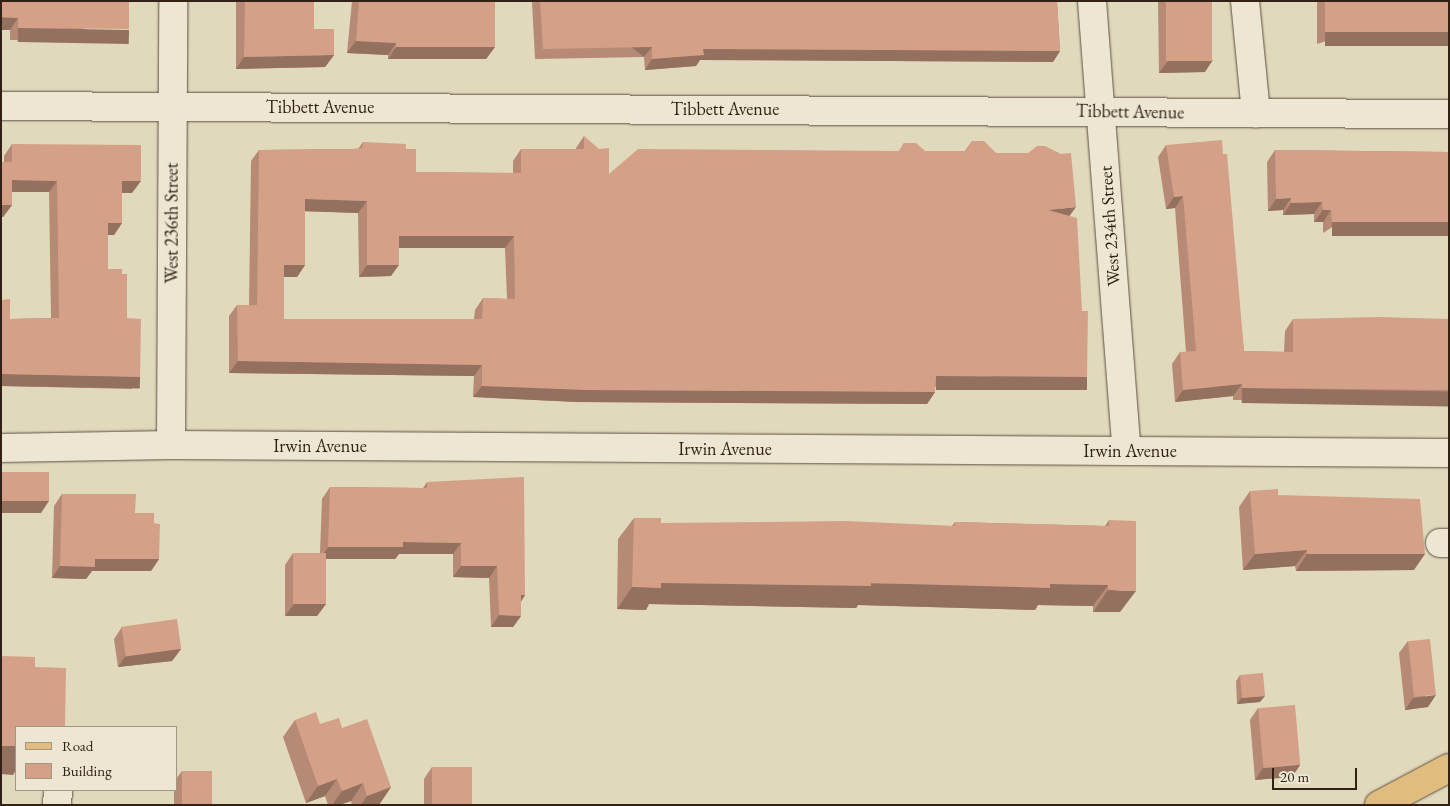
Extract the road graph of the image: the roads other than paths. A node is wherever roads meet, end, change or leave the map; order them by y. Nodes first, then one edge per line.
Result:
1 (173, 1) edge
2 (1092, 1) edge
3 (1245, 1) edge
4 (1, 106) edge
5 (173, 107) junction
6 (1101, 111) junction
7 (1256, 113) junction
8 (1449, 114) edge
9 (171, 445) junction
10 (1, 448) edge
11 (1127, 452) junction
12 (1449, 453) edge
13 (1449, 768) edge
14 (58, 791) edge
15 (57, 805) edge
16 (1379, 805) edge

1 - 5 street, West 236th Street
2 - 6 street, West 234th Street
3 - 7 street
4 - 5 street, Tibbett Avenue
5 - 6 street, Tibbett Avenue
5 - 9 street, West 236th Street
6 - 7 street, Tibbett Avenue
6 - 11 street, West 234th Street
7 - 8 street, Tibbett Avenue
9 - 10 street, Irwin Avenue
9 - 11 street, Irwin Avenue
11 - 12 street, Irwin Avenue
13 - 16 main road
14 - 15 street

